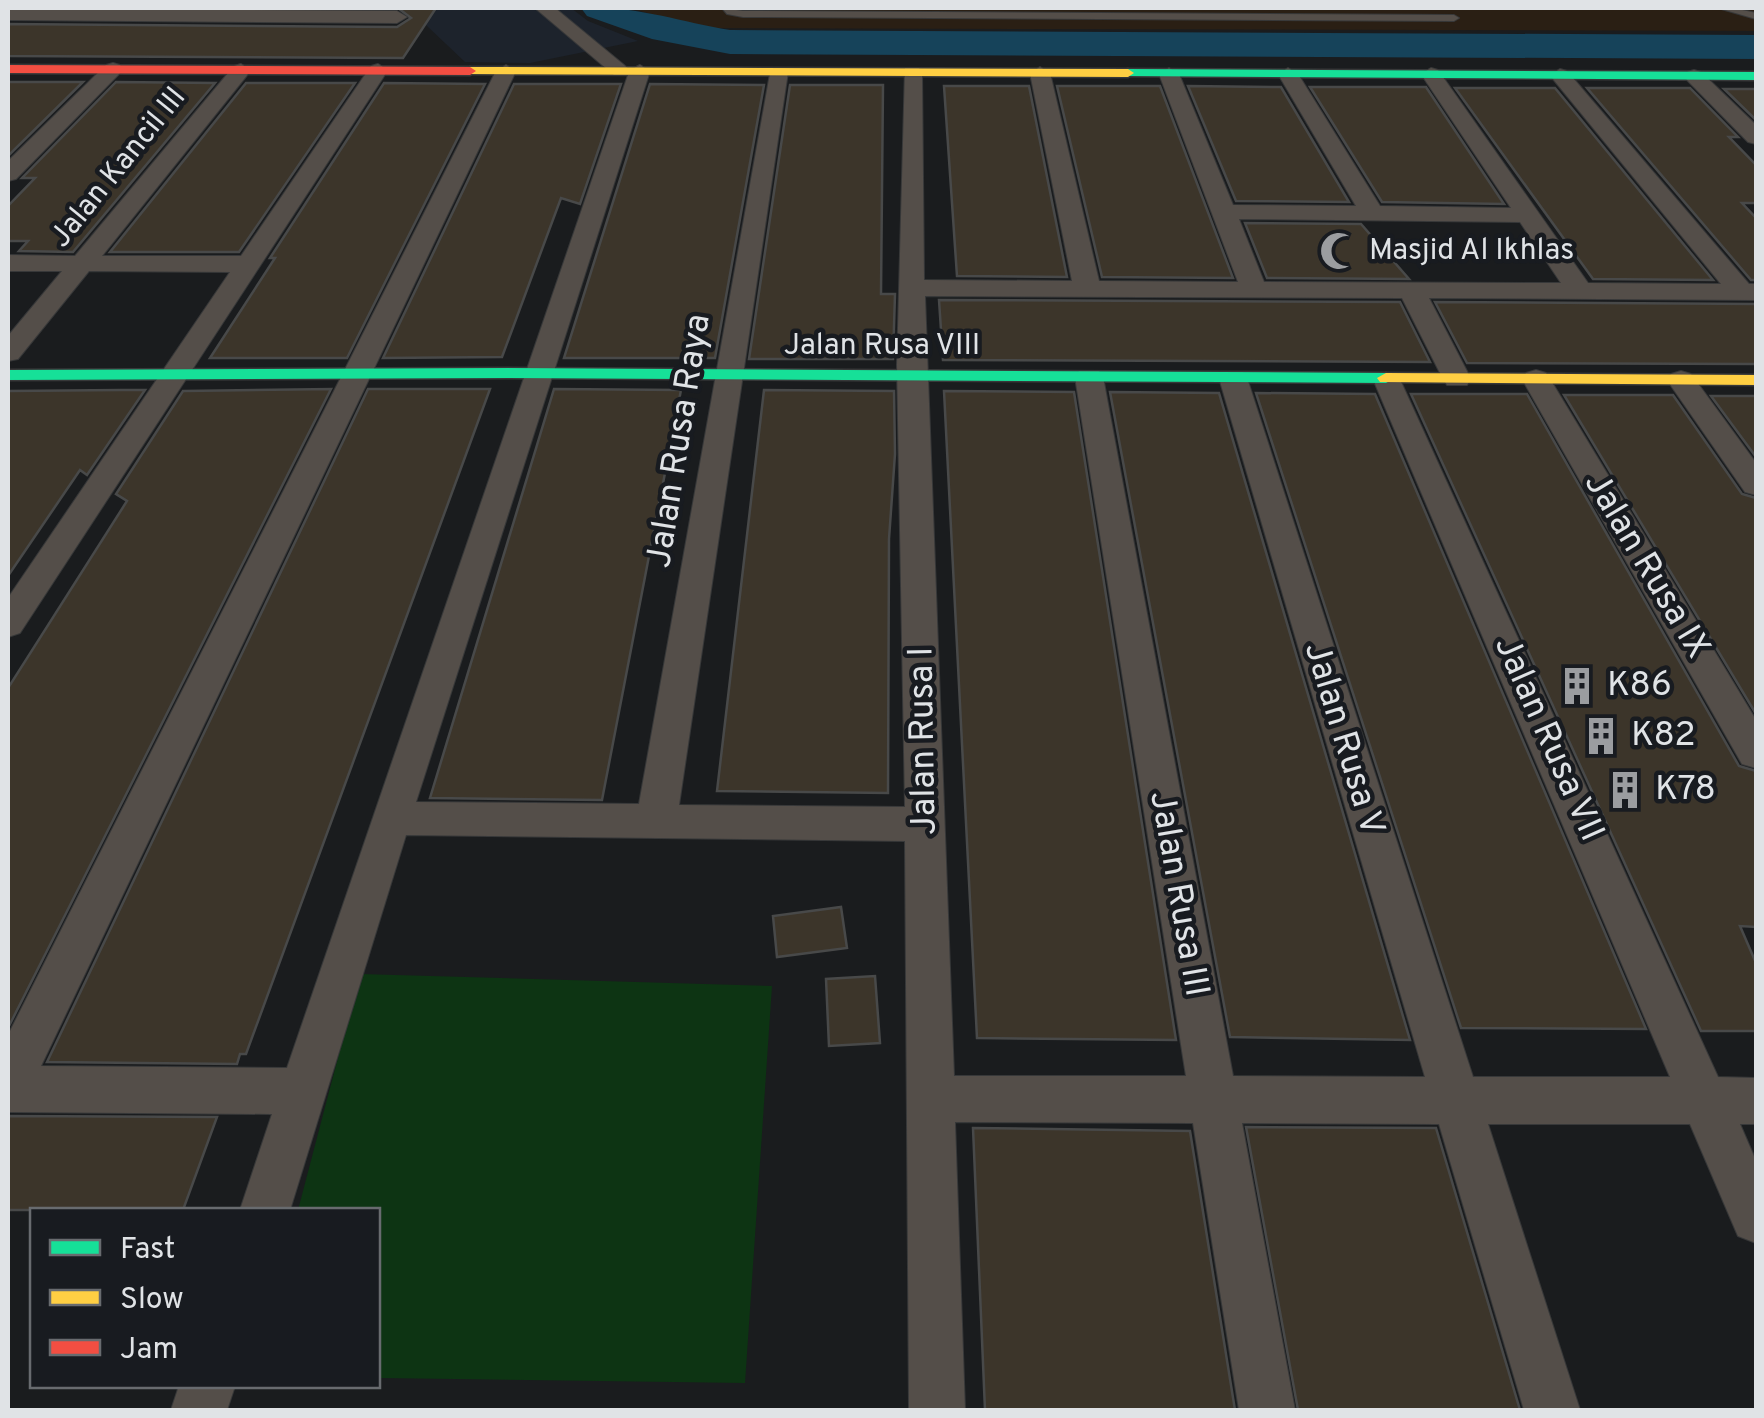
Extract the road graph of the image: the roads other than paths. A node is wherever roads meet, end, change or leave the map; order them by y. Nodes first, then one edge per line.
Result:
1 (544, 8) edge
2 (727, 8) edge
3 (1723, 8) edge
4 (334, 12) edge
5 (8, 14) edge
6 (1756, 16) edge
7 (397, 17) dead end
8 (1454, 18) dead end
9 (587, 44) junction
10 (8, 69) edge
11 (113, 69) junction
12 (241, 70) junction
13 (378, 70) junction
14 (506, 71) junction
15 (562, 71) junction
16 (631, 71) junction
17 (778, 72) junction
18 (912, 72) junction
19 (1040, 73) junction
20 (1169, 74) junction
21 (1288, 74) junction
22 (1431, 74) junction
23 (1560, 75) junction
24 (1694, 76) junction
25 (1756, 76) edge
26 (1756, 137) edge
27 (8, 174) edge
28 (1222, 212) junction
29 (1374, 214) junction
30 (1528, 215) junction
31 (8, 263) edge
32 (83, 263) junction
33 (249, 264) junction
34 (912, 288) junction
35 (1087, 288) junction
36 (1254, 289) junction
37 (1411, 290) junction
38 (1580, 291) junction
39 (1749, 292) edge
40 (8, 353) edge
41 (355, 373) junction
42 (540, 374) junction
43 (8, 375) edge
44 (728, 376) junction
45 (912, 376) junction
46 (173, 377) junction
47 (1089, 377) junction
48 (1233, 378) junction
49 (1387, 378) junction
50 (1457, 379) junction
51 (1536, 379) junction
52 (1681, 380) junction
53 (1756, 380) edge
54 (1756, 485) edge
55 (8, 624) edge
56 (1756, 753) edge
57 (391, 818) junction
58 (655, 821) junction
59 (926, 824) junction
60 (8, 1086) edge
61 (304, 1091) junction
62 (932, 1099) junction
63 (1214, 1100) junction
64 (1455, 1100) junction
65 (1706, 1101) junction
66 (1756, 1101) edge
67 (266, 1208) edge
68 (1756, 1218) edge
69 (938, 1410) edge
70 (1267, 1410) edge
71 (1552, 1410) edge

1 - 9 street
2 - 8 lane
3 - 6 lane
4 - 5 street
4 - 7 street
9 - 15 street
9 - 16 street
10 - 11 street
11 - 12 street
11 - 27 street
12 - 13 street
12 - 32 street, Jalan Kancil III
13 - 14 street
13 - 33 street
14 - 15 street
14 - 41 street
15 - 16 street
16 - 17 street
16 - 42 street
17 - 18 street
17 - 44 street, Jalan Rusa Raya
18 - 19 street
18 - 34 street, Jalan Rusa I
19 - 20 street
19 - 35 street
20 - 21 street
20 - 28 street
21 - 22 street
21 - 29 street
22 - 23 street
22 - 30 street
23 - 24 street
23 - 39 street
24 - 25 street
24 - 26 street
28 - 29 street
28 - 36 street
29 - 30 street
30 - 38 street
31 - 32 street
32 - 33 street
32 - 40 street, Jalan Kancil III
33 - 46 street
34 - 35 street
34 - 45 street, Jalan Rusa I
35 - 36 street
36 - 37 street
37 - 38 street
37 - 50 street
38 - 39 street
41 - 42 street, Jalan Rusa VIII
41 - 46 street, Jalan Rusa VIII
41 - 60 street
42 - 44 street, Jalan Rusa VIII
42 - 57 street
43 - 46 street, Jalan Rusa VIII
44 - 45 street, Jalan Rusa VIII
44 - 58 street, Jalan Rusa Raya
45 - 47 street, Jalan Rusa VIII
45 - 59 street, Jalan Rusa I
46 - 55 street
47 - 48 street, Jalan Rusa VIII
47 - 63 street, Jalan Rusa III
48 - 49 street, Jalan Rusa VIII
48 - 64 street, Jalan Rusa V
49 - 50 street, Jalan Rusa VIII
49 - 65 street, Jalan Rusa VII
50 - 51 street, Jalan Rusa VIII
51 - 52 street, Jalan Rusa VIII
51 - 56 street, Jalan Rusa IX
52 - 53 street, Jalan Rusa VIII
52 - 54 street
57 - 58 street
57 - 61 street
58 - 59 street
59 - 62 street, Jalan Rusa I
60 - 61 street
61 - 67 street
62 - 63 street
62 - 69 street, Jalan Rusa I
63 - 64 street
63 - 70 street, Jalan Rusa III
64 - 65 street
64 - 71 street, Jalan Rusa V
65 - 66 street
65 - 68 street, Jalan Rusa VII

